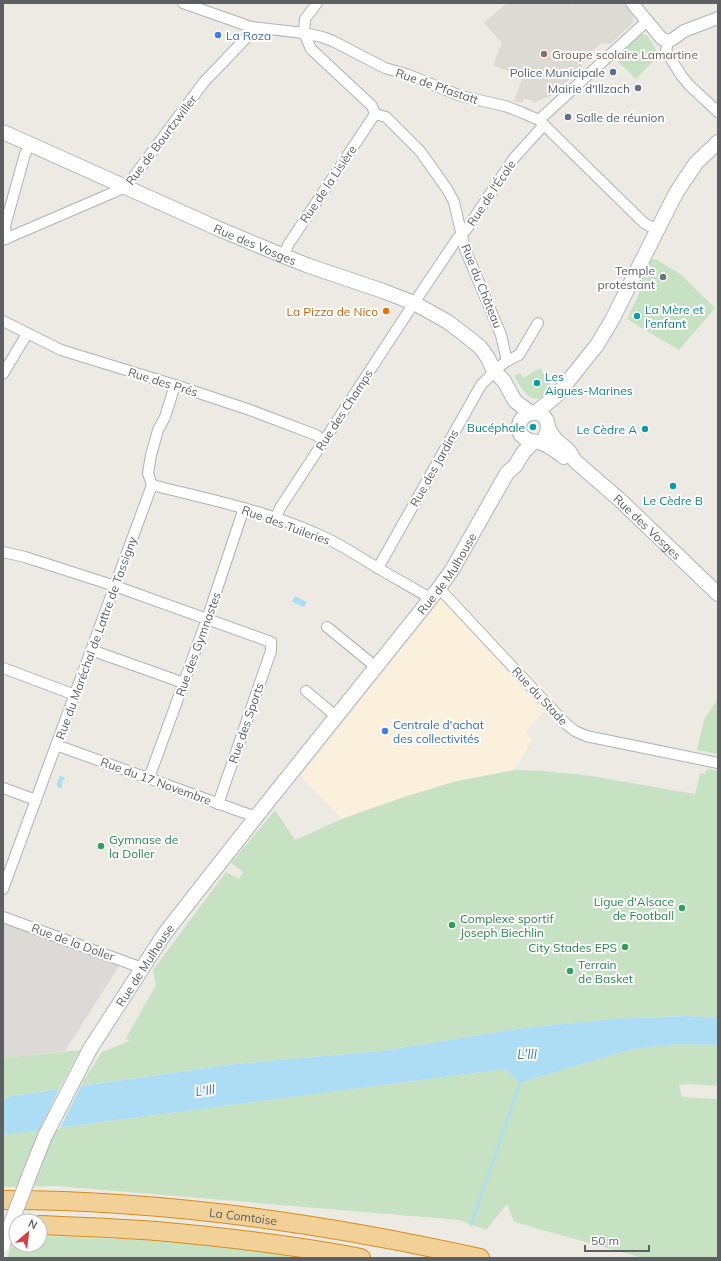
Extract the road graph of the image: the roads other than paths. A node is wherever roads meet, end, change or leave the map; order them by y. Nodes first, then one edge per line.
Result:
1 (183, 3) edge
2 (317, 3) edge
3 (632, 3) edge
4 (718, 18) edge
5 (647, 21) junction
6 (251, 27) junction
7 (304, 33) junction
8 (668, 41) junction
9 (718, 112) edge
10 (375, 114) junction
11 (541, 122) junction
12 (3, 132) edge
13 (718, 142) edge
14 (30, 144) junction
15 (126, 187) junction
16 (657, 230) junction
17 (461, 235) junction
18 (4, 239) edge
19 (284, 256) junction
20 (414, 303) junction
21 (3, 321) edge
22 (538, 323) dead end
23 (27, 334) junction
24 (507, 361) junction
25 (494, 371) junction
26 (3, 374) edge
27 (175, 385) junction
28 (557, 395) junction
29 (533, 413) junction
30 (548, 426) junction
31 (528, 436) junction
32 (324, 441) junction
33 (575, 461) junction
34 (152, 485) junction
35 (244, 508) junction
36 (276, 518) junction
37 (3, 552) edge
38 (378, 568) junction
39 (115, 586) junction
40 (435, 593) junction
41 (718, 594) edge
42 (207, 619) junction
43 (327, 627) dead end
44 (91, 650) junction
45 (376, 667) junction
46 (3, 668) edge
47 (184, 683) junction
48 (306, 690) dead end
49 (75, 695) junction
50 (337, 717) junction
51 (56, 744) junction
52 (718, 762) edge
53 (149, 778) junction
54 (3, 788) edge
55 (36, 800) junction
56 (218, 804) junction
57 (256, 817) junction
58 (3, 889) edge
59 (3, 917) edge
60 (142, 968) junction
61 (3, 1200) edge
62 (48, 1225) edge
63 (3, 1244) edge
64 (361, 1258) edge
65 (480, 1258) edge

1 - 6 street, Rue de Pfastatt
2 - 7 street
3 - 5 street
4 - 8 street
5 - 8 street
5 - 11 street, Rue de l'École
6 - 7 street, Rue de Pfastatt
6 - 15 street, Rue de Bourtzwiller
7 - 10 street, Rue du Château
7 - 11 street, Rue de Pfastatt
8 - 9 street
10 - 17 street, Rue du Château
10 - 19 street, Rue de la Lisière
11 - 16 street, Rue de Pfastatt
11 - 17 street, Rue de l'École
12 - 14 main road, Rue des Vosges
13 - 16 main road
14 - 15 main road, Rue des Vosges
14 - 18 street
15 - 18 street, Rue de Bourtzwiller
15 - 19 main road, Rue des Vosges
16 - 28 main road
17 - 20 street, Rue de l'École
17 - 24 street, Rue du Château
19 - 20 main road, Rue des Vosges
20 - 25 main road, Rue des Vosges
20 - 32 street, Rue des Champs
21 - 23 street, Rue des Prés
22 - 24 street
23 - 26 street
23 - 27 street, Rue des Prés
24 - 25 street
25 - 29 main road, Rue des Vosges
25 - 31 main road, Rue des Vosges
25 - 38 street, Rue des Jardins
27 - 32 street, Rue des Prés
27 - 34 street, Rue du Maréchal de Lattre de Tassigny
28 - 29 main road
28 - 30 main road
29 - 30 main road, Rue des Vosges
29 - 31 main road
30 - 31 main road
30 - 33 main road, Rue des Vosges
31 - 33 main road, Rue des Vosges
31 - 40 main road, Rue de Mulhouse
32 - 36 street, Rue des Champs
33 - 41 main road, Rue des Vosges
34 - 35 street, Rue des Tuileries
34 - 39 street, Rue du Maréchal de Lattre de Tassigny
35 - 36 street, Rue des Tuileries
35 - 42 street, Rue des Gymnastes
36 - 38 street, Rue des Tuileries
37 - 39 street
38 - 40 street, Rue des Tuileries
39 - 42 street
39 - 44 street, Rue du Maréchal de Lattre de Tassigny
40 - 45 main road, Rue de Mulhouse
40 - 52 street, Rue du Stade
42 - 47 street, Rue des Gymnastes
42 - 56 street, Rue des Sports
43 - 45 street
44 - 47 street
44 - 49 street, Rue du Maréchal de Lattre de Tassigny
45 - 50 main road, Rue de Mulhouse
46 - 49 street
47 - 53 street, Rue des Gymnastes
48 - 50 street
49 - 51 street, Rue du Maréchal de Lattre de Tassigny
50 - 57 main road, Rue de Mulhouse
51 - 53 street, Rue du 17 Novembre
51 - 55 street, Rue du Maréchal de Lattre de Tassigny
53 - 56 street, Rue du 17 Novembre
54 - 55 street
55 - 58 street, Rue du Maréchal de Lattre de Tassigny
56 - 57 street, Rue du 17 Novembre
57 - 60 main road, Rue de Mulhouse
59 - 60 street, Rue de la Doller
60 - 63 main road, Rue de Mulhouse, bridge
61 - 65 highway, La Comtoise
62 - 64 highway, La Comtoise

